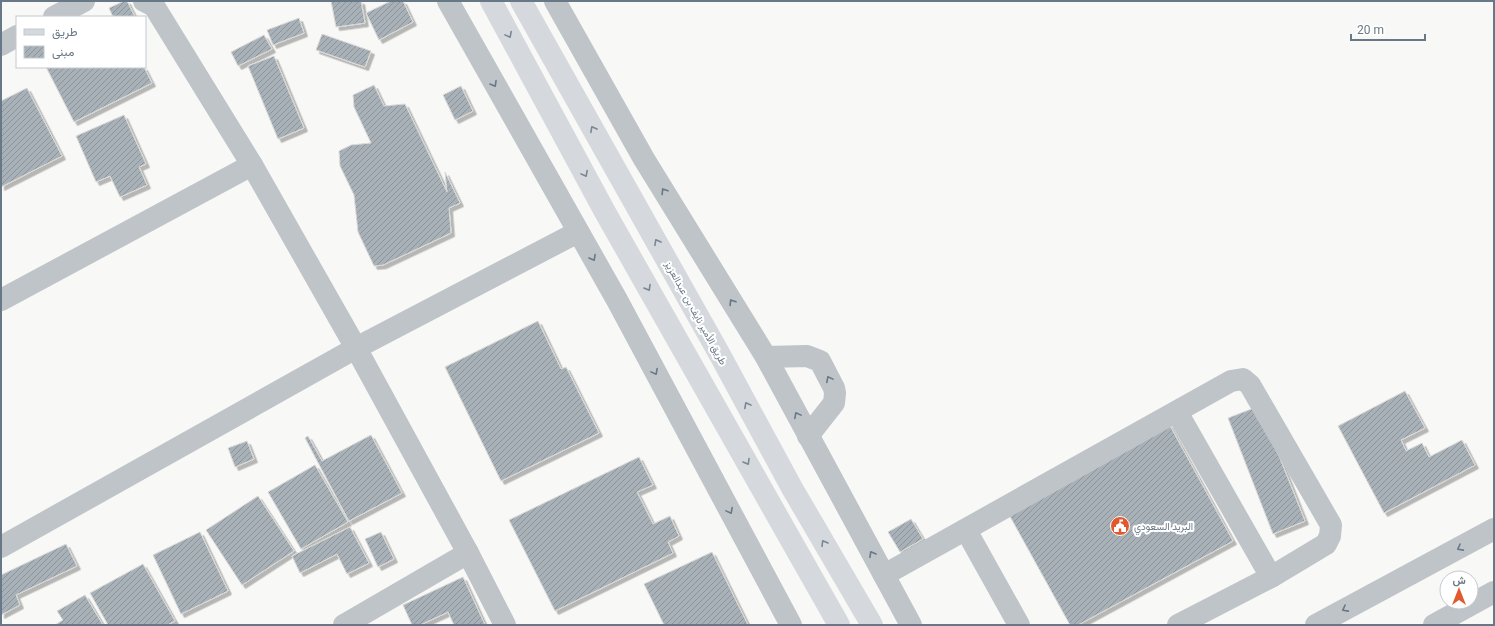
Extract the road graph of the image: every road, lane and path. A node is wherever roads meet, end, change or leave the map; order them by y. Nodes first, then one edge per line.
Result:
1 (84, 1) edge
2 (144, 1) edge
3 (448, 1) edge
4 (491, 1) edge
5 (522, 1) edge
6 (555, 1) edge
7 (56, 16) edge
8 (16, 37) edge
9 (1, 45) edge
10 (252, 165) junction
11 (578, 232) junction
12 (1, 300) edge
13 (356, 348) junction
14 (766, 357) junction
15 (1177, 412) junction
16 (808, 436) junction
17 (966, 530) junction
18 (1494, 530) edge
19 (2, 544) edge
20 (468, 553) junction
21 (884, 575) junction
22 (1271, 577) junction
23 (1494, 592) edge
24 (910, 624) edge
25 (344, 625) edge
26 (505, 625) edge
27 (791, 625) edge
28 (839, 625) edge
29 (872, 625) edge
30 (1019, 625) edge
31 (1178, 625) edge
32 (1316, 625) edge
33 (1434, 625) edge

1 - 7 street
2 - 10 street
3 -> 11 street
4 -> 28 main road
29 -> 5 main road, طريق الأمير نايف بن عبدالعزيز
14 -> 6 street
8 - 9 street
10 - 12 street
10 - 13 street
11 - 13 street
11 -> 27 street
13 - 19 street
13 - 20 street
16 -> 14 street
16 -> 14 street
15 - 17 street
15 - 22 street
15 - 22 street
21 -> 16 street
17 - 21 street
17 - 30 street
18 -> 32 street
20 - 25 street
20 - 26 street
21 - 24 street
22 - 31 street
23 - 33 street

